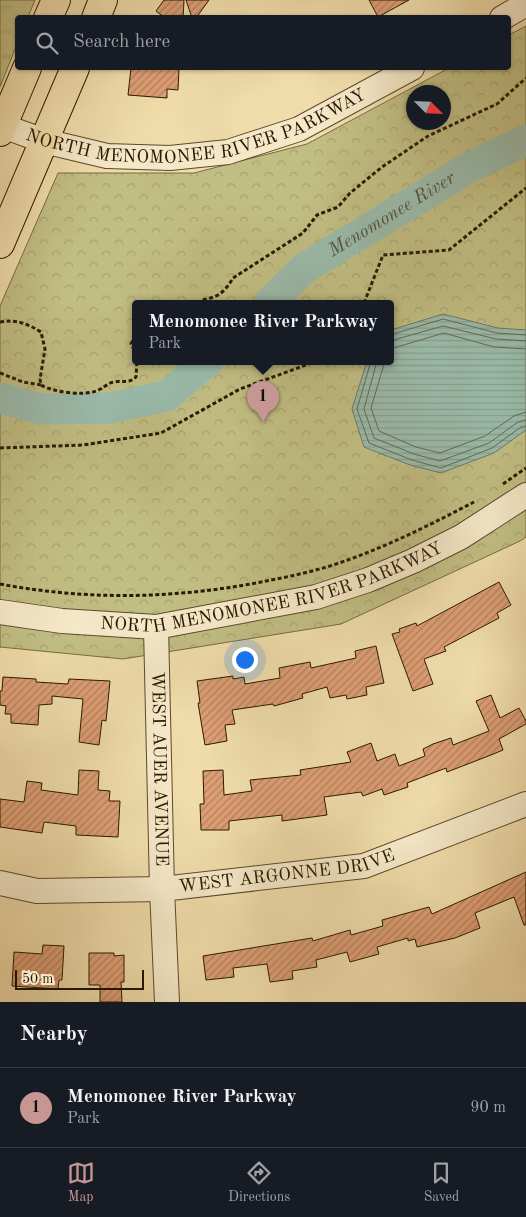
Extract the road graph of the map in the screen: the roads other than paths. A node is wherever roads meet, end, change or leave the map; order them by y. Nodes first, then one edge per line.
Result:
1 (56, 0) edge
2 (103, 0) edge
3 (526, 4) edge
4 (49, 15) edge
5 (97, 15) edge
6 (507, 15) edge
7 (26, 70) edge
8 (74, 70) edge
9 (408, 70) edge
10 (1, 128) edge
11 (44, 141) junction
12 (0, 244) edge
13 (526, 495) edge
14 (0, 612) edge
15 (156, 627) junction
16 (526, 804) edge
17 (0, 883) edge
18 (162, 890) junction
19 (167, 1002) edge

1 - 4 main road
2 - 5 main road
3 - 6 street
7 - 10 main road
8 - 11 main road
9 - 11 street, NORTH MENOMONEE RIVER PARKWAY
10 - 11 street, NORTH MENOMONEE RIVER PARKWAY
11 - 12 main road
13 - 15 street, NORTH MENOMONEE RIVER PARKWAY
14 - 15 street, NORTH MENOMONEE RIVER PARKWAY
15 - 18 street, WEST AUER AVENUE
16 - 18 street, WEST ARGONNE DRIVE
17 - 18 street, WEST ARGONNE DRIVE
18 - 19 street, WEST AUER AVENUE

